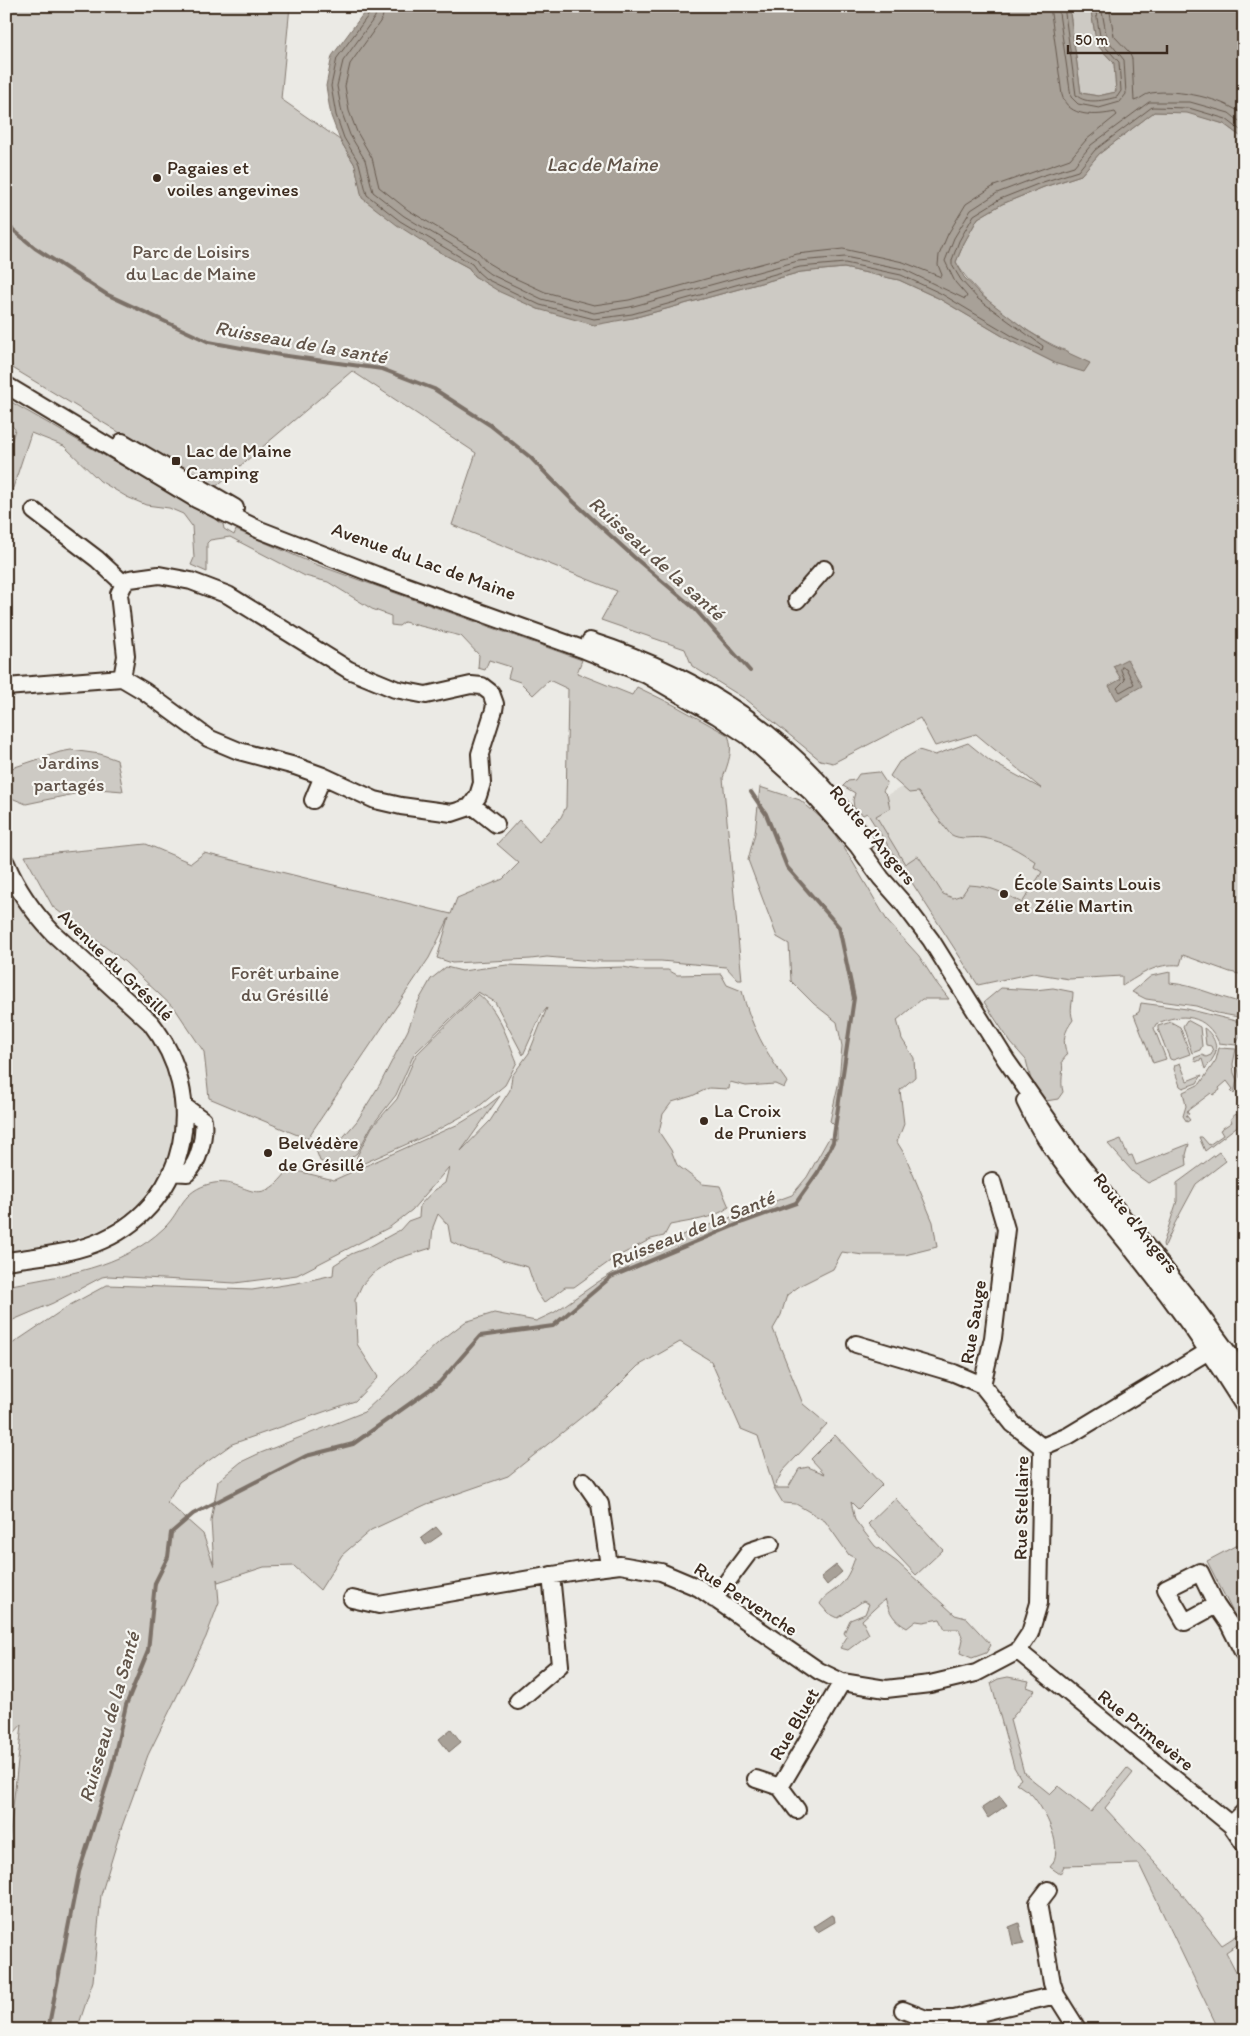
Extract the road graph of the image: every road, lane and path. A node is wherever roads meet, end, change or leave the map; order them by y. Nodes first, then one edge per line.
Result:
1 (6, 376) edge
2 (6, 385) edge
3 (34, 512) dead end
4 (824, 569) dead end
5 (124, 584) junction
6 (797, 600) dead end
7 (122, 678) junction
8 (6, 687) edge
9 (323, 776) junction
10 (817, 789) junction
11 (313, 800) dead end
12 (472, 805) junction
13 (496, 824) dead end
14 (6, 863) edge
15 (992, 1181) dead end
16 (6, 1260) edge
17 (856, 1344) dead end
18 (1214, 1346) junction
19 (1244, 1378) edge
20 (982, 1385) junction
21 (1244, 1406) edge
22 (1042, 1447) junction
23 (584, 1480) dead end
24 (771, 1544) dead end
25 (609, 1566) junction
26 (550, 1575) junction
27 (714, 1598) junction
28 (352, 1599) dead end
29 (1216, 1605) dead end
30 (1018, 1651) junction
31 (1244, 1654) edge
32 (842, 1682) junction
33 (518, 1701) dead end
34 (756, 1779) dead end
35 (780, 1787) junction
36 (798, 1810) dead end
37 (1244, 1812) edge
38 (1231, 1825) junction
39 (1244, 1844) edge
40 (1048, 1890) dead end
41 (1056, 1995) junction
42 (903, 2010) dead end
43 (977, 2022) edge
44 (1078, 2030) edge

1 - 10 street, Avenue du Lac de Maine
2 - 10 street, Avenue du Lac de Maine
3 - 5 street
4 - 6 street
5 - 7 street
5 - 12 street
7 - 8 street
7 - 9 street
9 - 11 street
9 - 12 street
10 - 18 street, Route d'Angers
12 - 13 street
14 - 16 street, Avenue du Grésillé
15 - 20 street, Rue Sauge
17 - 20 street
18 - 19 street, Route d'Angers
18 - 21 street, Route d'Angers
18 - 22 street, Rue Stellaire
20 - 22 street, Rue Sauge
22 - 30 street, Rue Stellaire
23 - 25 street
24 - 27 street
25 - 26 street, Rue Pervenche
25 - 27 street, Rue Pervenche
26 - 28 street, Rue Pervenche
26 - 33 street
27 - 32 street, Rue Pervenche
29 - 31 street
30 - 32 street, Rue Pervenche
30 - 38 street, Rue Primevère
32 - 35 street, Rue Bluet
34 - 35 street, Rue Bluet
35 - 36 street, Rue Bluet
37 - 38 street
38 - 39 street, Rue Primevère
40 - 41 street
41 - 43 street
41 - 44 street
42 - 43 street

